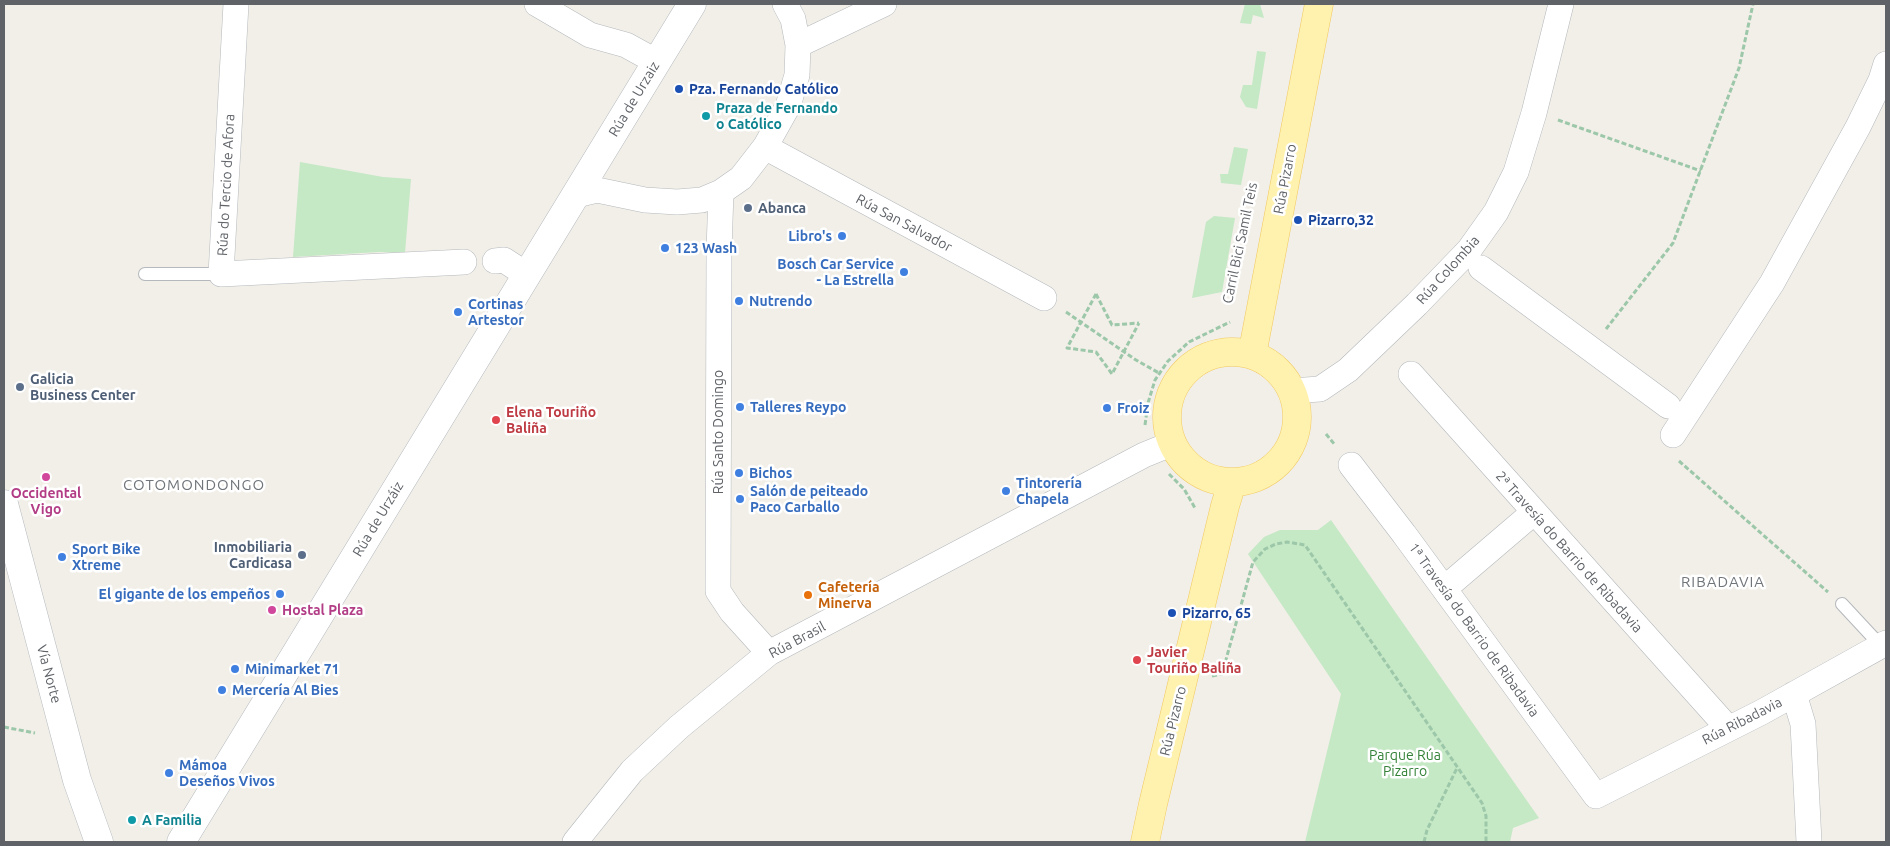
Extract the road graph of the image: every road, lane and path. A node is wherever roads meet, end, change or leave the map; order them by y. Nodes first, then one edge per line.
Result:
1 (236, 4) edge
2 (537, 4) edge
3 (692, 4) edge
4 (785, 4) edge
5 (884, 4) edge
6 (1318, 4) edge
7 (1561, 4) edge
8 (1753, 4) edge
9 (798, 45) junction
10 (657, 62) junction
11 (1886, 64) edge
12 (1553, 118) dead end
13 (764, 147) junction
14 (1701, 171) junction
15 (588, 184) junction
16 (721, 192) junction
17 (495, 261) dead end
18 (464, 262) dead end
19 (1481, 268) dead end
20 (145, 274) dead end
21 (221, 274) junction
22 (527, 275) junction
23 (1044, 298) dead end
24 (1081, 321) junction
25 (1231, 322) dead end
26 (1590, 349) junction
27 (1124, 352) junction
28 (1252, 355) junction
29 (1159, 373) junction
30 (1410, 374) dead end
31 (1291, 390) junction
32 (1668, 406) dead end
33 (1145, 428) dead end
34 (1673, 435) joint
35 (1171, 444) junction
36 (1351, 465) dead end
37 (1232, 483) junction
38 (4, 504) edge
39 (1533, 513) junction
40 (1444, 589) junction
41 (1842, 604) joint
42 (1884, 645) edge
43 (769, 653) junction
44 (1185, 672) junction
45 (1794, 694) junction
46 (4, 726) edge
47 (1728, 728) junction
48 (40, 734) dead end
49 (1457, 767) junction
50 (1596, 796) joint
51 (98, 842) edge
52 (181, 842) edge
53 (575, 842) edge
54 (1145, 842) edge
55 (1424, 842) edge
56 (1486, 842) edge
57 (1809, 842) edge

1 - 21 street, Rúa do Tercio de Afora
2 - 10 street
3 - 10 main road, Rúa de Urzaiz
4 - 9 street
5 - 9 street
6 - 28 main road, Rúa Pizarro
7 - 31 street, Rúa Colombia
8 - 14 path
9 - 13 street
10 - 15 main road, Rúa de Urzaiz
11 - 34 street
12 - 14 path
13 - 16 street
13 - 23 street, Rúa San Salvador
14 - 26 path
15 - 16 street
15 - 22 main road, Rúa de Urzáiz
16 - 43 street, Rúa Santo Domingo
17 - 22 street
18 - 21 street, Rúa do Tercio de Afora
19 - 26 street
20 - 21 lane
22 - 52 main road, Rúa de Urzáiz
24 - 27 path
24 - 27 path
24 - 27 path
25 - 29 path, Carril Bici Samil Teis
26 - 32 street
27 - 29 path
28 - 31 main road
28 - 35 main road
29 - 33 path, Carril Bici Samil Teis
30 - 39 street, 2ª Travesía do Barrio de Ribadavia
31 - 37 main road
34 - 41 path
35 - 37 main road
35 - 43 street, Rúa Brasil
36 - 40 street, 1ª Travesía do Barrio de Ribadavia
37 - 44 main road, Rúa Pizarro
38 - 51 main road, Vía Norte
39 - 40 street
39 - 47 street, 2ª Travesía do Barrio de Ribadavia
40 - 50 street, 1ª Travesía do Barrio de Ribadavia
41 - 42 lane
42 - 45 street, Rúa Ribadavia
43 - 53 street, Rúa Brasil
44 - 49 path
44 - 54 main road, Rúa Pizarro
45 - 47 street, Rúa Ribadavia
45 - 57 street
46 - 48 path
47 - 50 street, Rúa Ribadavia
49 - 55 path
49 - 56 path

